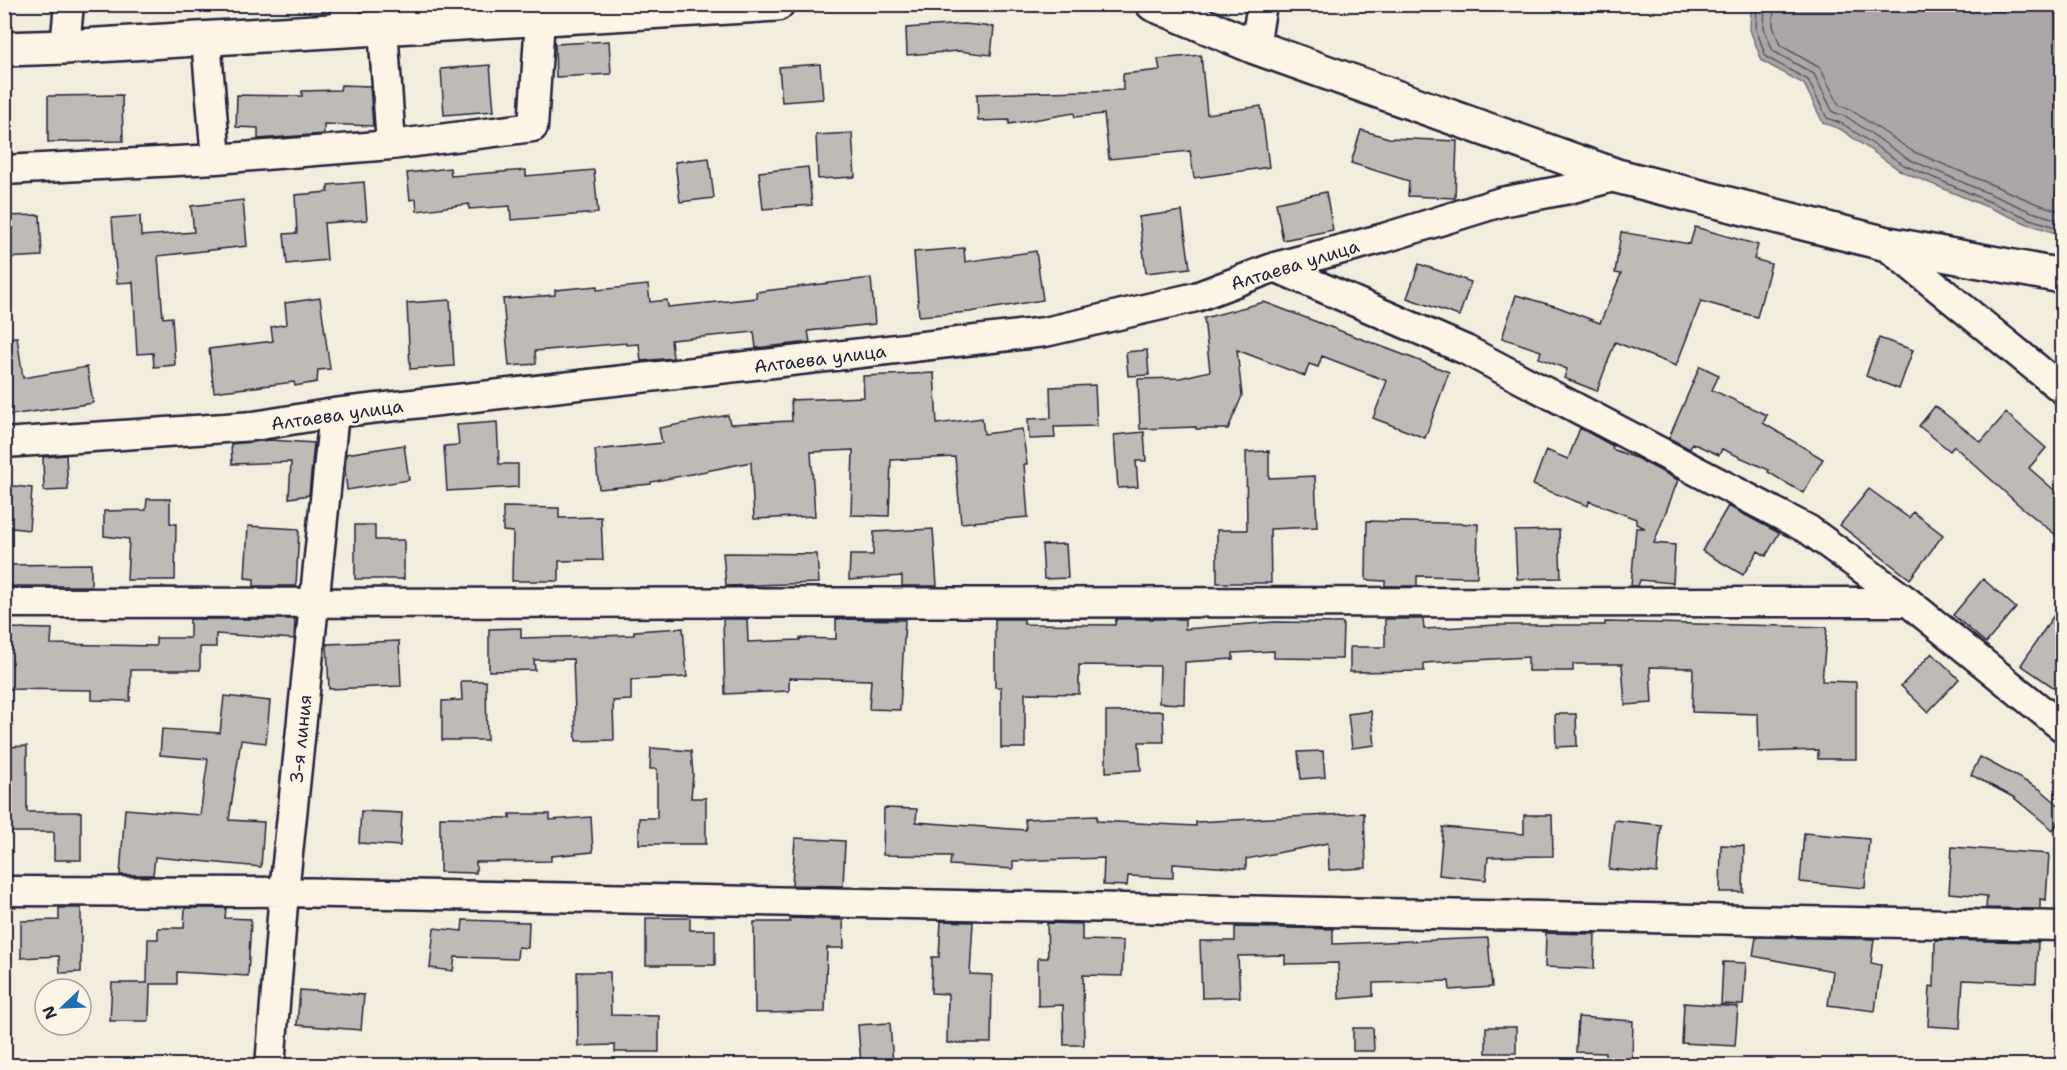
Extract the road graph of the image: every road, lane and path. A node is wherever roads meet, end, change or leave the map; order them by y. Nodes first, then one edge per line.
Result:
1 (69, 4) edge
2 (777, 4) edge
3 (1153, 4) edge
4 (1262, 4) edge
5 (345, 17) edge
6 (540, 19) junction
7 (383, 28) junction
8 (206, 39) junction
9 (65, 47) junction
10 (1255, 47) junction
11 (4, 49) edge
12 (390, 145) junction
13 (216, 159) junction
14 (4, 170) edge
15 (1617, 176) junction
16 (1883, 243) junction
17 (1275, 267) junction
18 (2062, 276) edge
19 (2062, 389) edge
20 (334, 413) junction
21 (4, 443) edge
22 (1908, 602) junction
23 (4, 603) edge
24 (315, 604) junction
25 (2062, 727) edge
26 (4, 891) edge
27 (284, 892) junction
28 (2062, 926) edge
29 (270, 1065) edge

1 - 9 street
2 - 6 street
3 - 10 street
4 - 10 street
5 - 7 street
5 - 8 street
6 - 7 street
6 - 12 street
7 - 12 street
8 - 9 street
8 - 13 street
9 - 11 street
10 - 15 street
12 - 13 street
13 - 14 street
15 - 16 street
15 - 17 street, Алтаева улица
16 - 18 street
16 - 19 street
17 - 20 street, Алтаева улица
17 - 22 street
20 - 21 street, Алтаева улица
20 - 24 street, 3-я линия
22 - 24 street
22 - 25 street
23 - 24 street
24 - 27 street, 3-я линия
26 - 27 street
27 - 28 street
27 - 29 street, 3-я линия

